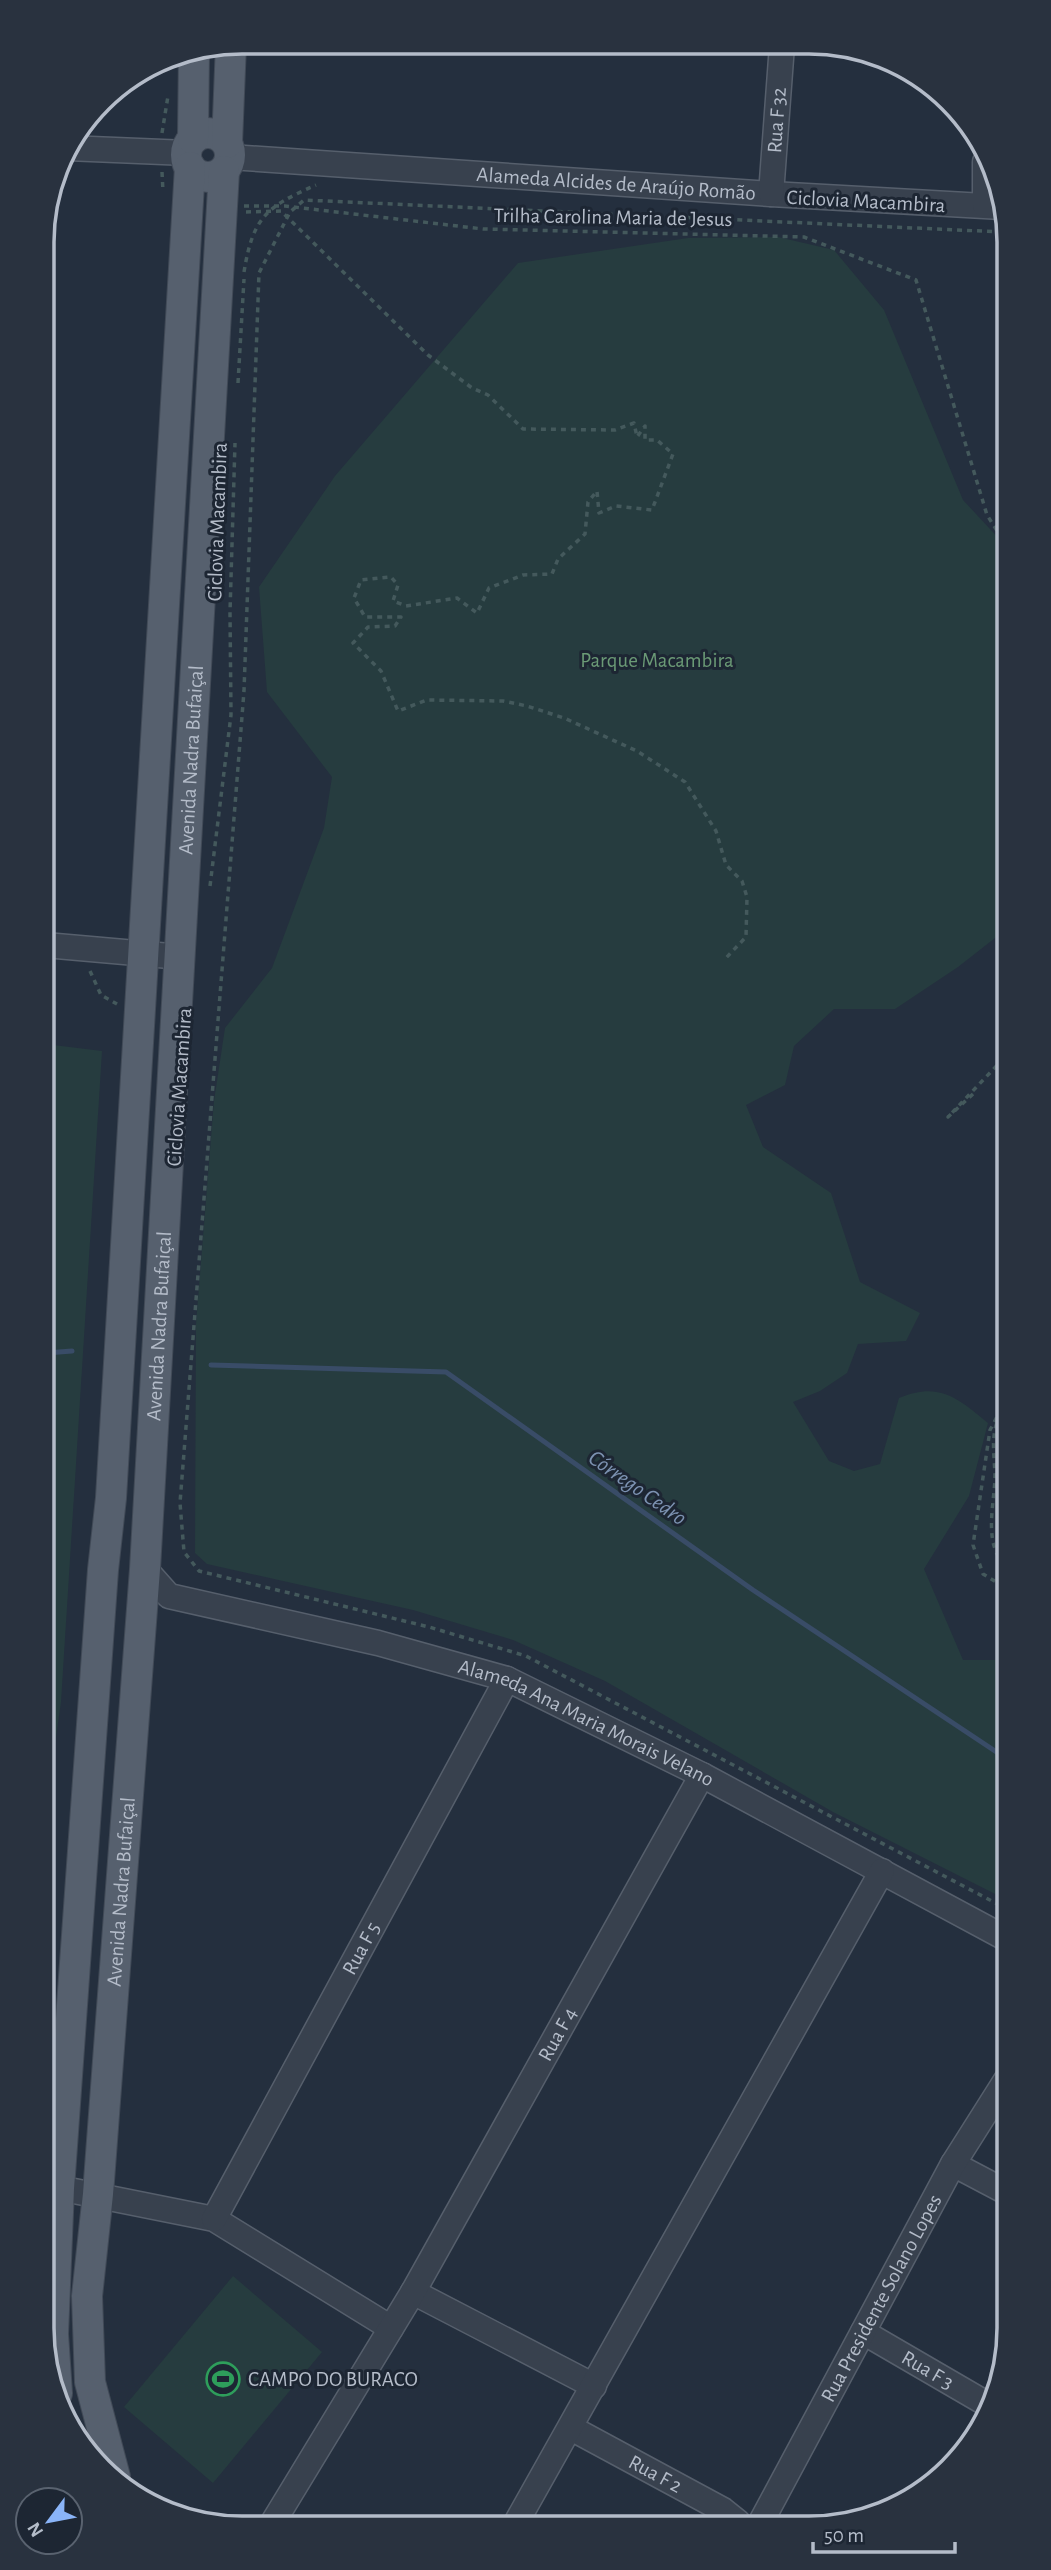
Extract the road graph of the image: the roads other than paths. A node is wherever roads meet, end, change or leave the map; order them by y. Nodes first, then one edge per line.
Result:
1 (781, 54) edge
2 (231, 55) edge
3 (192, 62) edge
4 (80, 149) edge
5 (175, 153) junction
6 (227, 157) junction
7 (771, 194) junction
8 (992, 206) edge
9 (55, 946) edge
10 (145, 952) junction
11 (181, 957) junction
12 (145, 1569) junction
13 (507, 1679) junction
14 (702, 1775) junction
15 (882, 1871) junction
16 (996, 1933) edge
17 (996, 2096) edge
18 (56, 2119) edge
19 (953, 2164) junction
20 (996, 2187) edge
21 (59, 2188) junction
22 (98, 2194) junction
23 (214, 2219) junction
24 (413, 2292) junction
25 (54, 2309) edge
26 (391, 2328) junction
27 (863, 2332) junction
28 (594, 2386) junction
29 (981, 2401) edge
30 (571, 2428) junction
31 (111, 2463) edge
32 (277, 2516) edge
33 (520, 2516) edge
34 (730, 2516) edge
35 (764, 2516) edge

1 - 7 street, Rua F 32
2 - 6 main road, Avenida Nadra Bufaiçal
3 - 5 main road, Avenida Nadra Bufaiçal
4 - 5 street
5 - 6 main road
5 - 6 main road
5 - 10 main road, Avenida Nadra Bufaiçal
6 - 7 street, Alameda Alcides de Araújo Romão
6 - 11 main road, Avenida Nadra Bufaiçal
7 - 8 street, Alameda Alcides de Araújo Romão
9 - 10 street
10 - 11 street
10 - 18 main road, Avenida Nadra Bufaiçal
11 - 12 main road, Avenida Nadra Bufaiçal
12 - 13 street, Alameda Ana Maria Morais Velano
12 - 22 main road, Avenida Nadra Bufaiçal
13 - 14 street, Alameda Ana Maria Morais Velano
13 - 23 street, Rua F 5
14 - 15 street, Alameda Ana Maria Morais Velano
14 - 24 street, Rua F 4
15 - 16 street, Alameda Ana Maria Morais Velano
15 - 28 street
17 - 19 street, Rua Presidente Solano Lopes
18 - 21 main road, Avenida Nadra Bufaiçal
19 - 20 street
19 - 27 street, Rua Presidente Solano Lopes
21 - 22 street
21 - 25 main road, Avenida Nadra Bufaiçal
22 - 23 street
22 - 31 main road, Avenida Nadra Bufaiçal
23 - 26 street
24 - 26 street, Rua F 4
24 - 28 street
26 - 32 street, Rua F 4
27 - 29 street, Rua F 3
27 - 35 street, Rua Presidente Solano Lopes
28 - 30 street
30 - 33 street
30 - 34 street, Rua F 2

